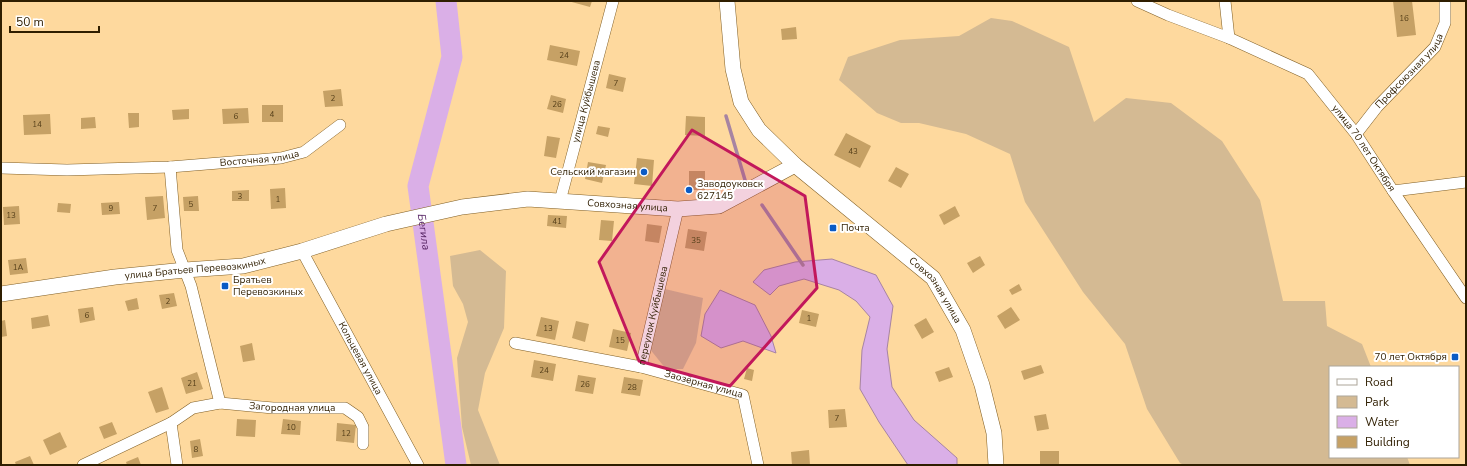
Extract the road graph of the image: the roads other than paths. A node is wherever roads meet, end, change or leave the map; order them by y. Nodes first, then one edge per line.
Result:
1 (613, 1) edge
2 (727, 1) edge
3 (1137, 1) edge
4 (1225, 1) edge
5 (1445, 1) edge
6 (1229, 38) junction
7 (340, 125) dead end
8 (1356, 134) junction
9 (795, 165) junction
10 (170, 167) junction
11 (1, 168) edge
12 (1466, 182) edge
13 (1393, 191) junction
14 (560, 201) junction
15 (678, 209) junction
16 (386, 224) joint
17 (302, 251) junction
18 (185, 270) junction
19 (1, 294) edge
20 (1466, 298) edge
21 (515, 343) dead end
22 (641, 367) junction
23 (220, 403) junction
24 (171, 423) junction
25 (363, 444) dead end
26 (83, 465) edge
27 (177, 465) edge
28 (418, 465) edge
29 (758, 465) edge
30 (996, 465) edge

1 - 14 street, улица Куйбышева
2 - 9 street, Совхозная улица
3 - 6 street, улица 70 лет Октября
4 - 6 street
5 - 8 street, Профсоюзная улица
6 - 8 street, улица 70 лет Октября
7 - 10 street, Восточная улица
8 - 13 street, улица 70 лет Октября
9 - 15 street, Совхозная улица
9 - 30 street, Совхозная улица
10 - 11 street, Восточная улица
10 - 18 street
12 - 13 street
13 - 20 street, улица 70 лет Октября
14 - 15 street, Совхозная улица
14 - 16 street, Совхозная улица
15 - 22 street, переулок Куйбышева
16 - 17 street, улица Братьев Перевозкиных
17 - 18 street, улица Братьев Перевозкиных
17 - 28 street, Кольцевая улица
18 - 19 street, улица Братьев Перевозкиных
18 - 23 street
21 - 22 street, переулок Куйбышева
22 - 29 street, Заозёрная улица
23 - 24 street, Загородная улица
23 - 25 street, Загородная улица
24 - 26 street, Загородная улица
24 - 27 street

